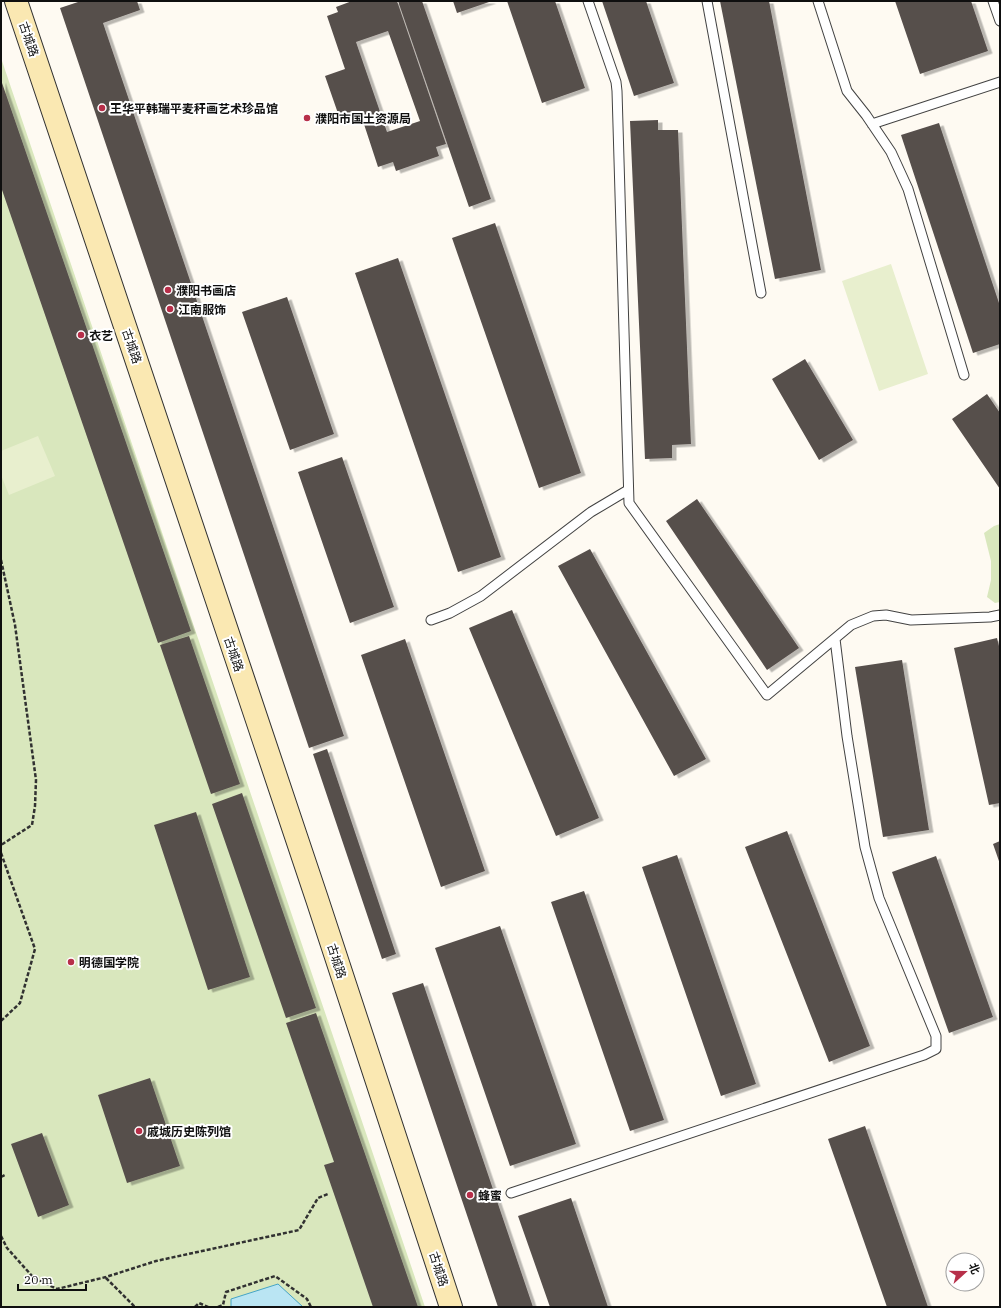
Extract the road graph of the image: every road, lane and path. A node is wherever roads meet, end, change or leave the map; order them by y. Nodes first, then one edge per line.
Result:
1 (16, 1) edge
2 (588, 1) edge
3 (707, 1) edge
4 (818, 1) edge
5 (993, 1) edge
6 (1000, 21) edge
7 (1000, 82) edge
8 (872, 124) junction
9 (761, 293) dead end
10 (964, 375) dead end
11 (628, 490) junction
12 (1, 560) edge
13 (1000, 614) edge
14 (431, 620) dead end
15 (835, 639) junction
16 (1, 845) edge
17 (1, 853) edge
18 (1, 1022) edge
19 (6, 1175) dead end
20 (1, 1177) edge
21 (512, 1193) dead end
22 (328, 1194) dead end
23 (1, 1236) edge
24 (106, 1277) junction
25 (135, 1307) edge
26 (195, 1307) edge
27 (208, 1307) edge
28 (218, 1307) edge
29 (311, 1307) edge
30 (451, 1307) edge

1 - 30 street, 古城路
2 - 11 lane
3 - 9 lane
4 - 8 lane
5 - 6 lane
7 - 8 lane
8 - 10 lane
11 - 14 lane
11 - 15 lane
12 - 16 path
13 - 15 lane
15 - 21 lane
17 - 18 path
19 - 20 path
22 - 24 path
23 - 24 path
24 - 25 path
26 - 27 path
28 - 29 path

